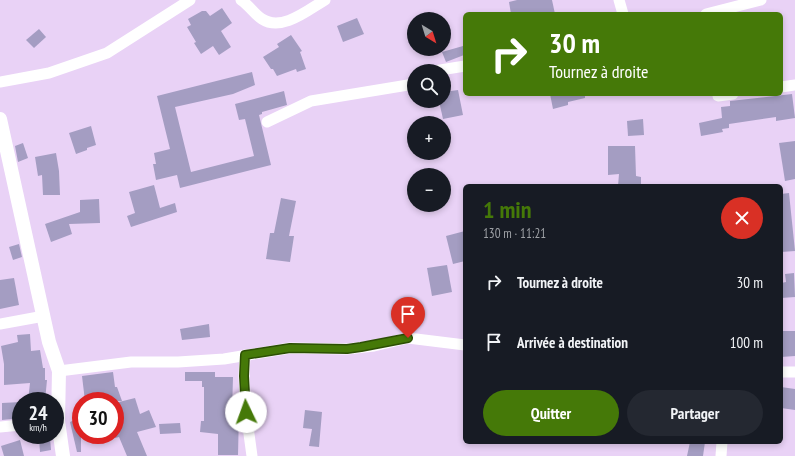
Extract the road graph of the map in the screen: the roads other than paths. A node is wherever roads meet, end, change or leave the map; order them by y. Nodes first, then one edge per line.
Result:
1 (190, 0) edge
2 (241, 0) edge
3 (325, 0) edge
4 (619, 0) edge
5 (761, 0) edge
6 (622, 12) edge
7 (714, 12) edge
8 (463, 66) edge
9 (451, 68) edge
10 (0, 82) edge
11 (407, 85) edge
12 (795, 85) edge
13 (783, 87) edge
14 (0, 119) edge
15 (267, 122) dead end
16 (44, 316) junction
17 (0, 324) edge
18 (463, 345) edge
19 (245, 355) junction
20 (59, 371) junction
21 (783, 372) edge
22 (795, 372) edge
23 (58, 392) edge
24 (12, 426) edge
25 (0, 427) edge
26 (61, 444) edge
27 (722, 444) edge
28 (63, 456) edge
29 (252, 456) edge
30 (721, 456) edge

1 - 10 street
2 - 3 street
4 - 6 street
5 - 7 street
8 - 9 street
11 - 15 street
12 - 13 street
14 - 16 street
16 - 17 street
16 - 20 street
18 - 19 street
19 - 20 street
19 - 29 street
20 - 23 street
21 - 22 street
24 - 25 street
26 - 28 street
27 - 30 street

